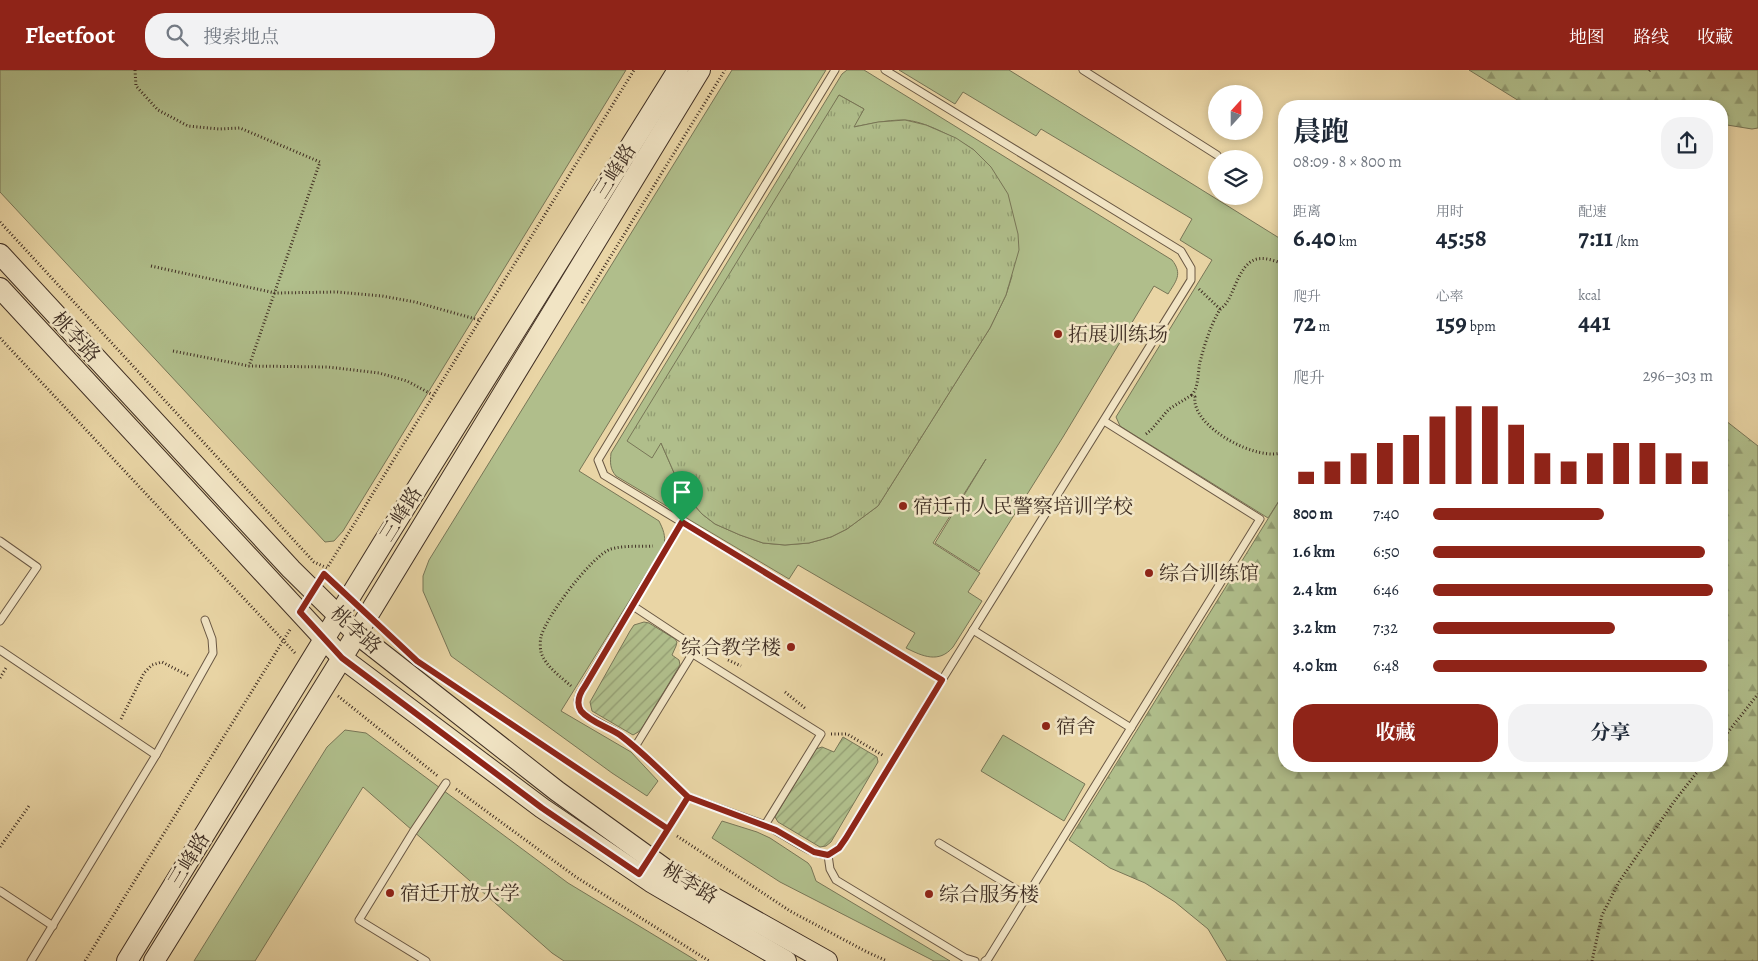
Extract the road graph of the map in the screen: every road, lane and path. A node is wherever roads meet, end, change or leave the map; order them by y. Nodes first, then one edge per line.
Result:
1 (135, 70) edge
2 (634, 70) edge
3 (678, 70) edge
4 (700, 70) edge
5 (835, 70) edge
6 (885, 70) edge
7 (1083, 70) edge
8 (1209, 150) edge
9 (0, 222) edge
10 (0, 254) edge
11 (1278, 262) edge
12 (151, 266) dead end
13 (1191, 280) junction
14 (0, 288) edge
15 (275, 292) junction
16 (1220, 310) junction
17 (480, 320) junction
18 (173, 351) dead end
19 (249, 366) junction
20 (1192, 395) junction
21 (433, 396) junction
22 (1104, 421) junction
23 (1136, 441) junction
24 (1278, 453) edge
25 (682, 522) junction
26 (0, 541) edge
27 (666, 550) junction
28 (327, 568) junction
29 (314, 591) junction
30 (633, 606) junction
31 (300, 612) junction
32 (338, 616) junction
33 (205, 620) dead end
34 (0, 621) edge
35 (974, 630) junction
36 (356, 634) junction
37 (324, 638) junction
38 (0, 650) edge
39 (694, 654) junction
40 (342, 658) junction
41 (199, 680) junction
42 (942, 680) junction
43 (458, 688) dead end
44 (580, 693) junction
45 (1758, 694) edge
46 (116, 728) junction
47 (1131, 728) junction
48 (1728, 732) edge
49 (821, 734) junction
50 (635, 747) junction
51 (156, 755) junction
52 (893, 761) junction
53 (1697, 772) edge
54 (446, 783) dead end
55 (688, 797) junction
56 (28, 806) dead end
57 (765, 825) junction
58 (668, 829) junction
59 (939, 843) dead end
60 (0, 848) edge
61 (828, 855) junction
62 (644, 866) junction
63 (0, 891) edge
64 (1027, 896) junction
65 (53, 926) junction
66 (798, 955) edge
67 (31, 961) edge
68 (85, 961) edge
69 (127, 961) edge
70 (154, 961) edge
71 (426, 961) edge
72 (827, 961) edge
73 (887, 961) edge
74 (975, 961) edge
75 (985, 961) edge
76 (1592, 961) edge

1 - 15 path
2 - 17 path
3 - 32 main road, 三峰路
4 - 36 main road, 三峰路
5 - 25 lane
6 - 13 lane
7 - 8 lane
9 - 28 path
10 - 29 main road, 桃李路
11 - 16 path
12 - 15 path
13 - 16 path
13 - 22 lane
14 - 31 main road, 桃李路
15 - 17 path
15 - 19 path
16 - 20 path
17 - 21 path
18 - 19 path
19 - 21 path
20 - 23 path
20 - 24 path
21 - 28 path
22 - 23 lane
22 - 35 lane
23 - 47 lane
25 - 27 lane
25 - 42 lane
26 - 34 lane
27 - 30 lane
27 - 44 path
28 - 29 path
29 - 32 main road, 桃李路
30 - 39 lane
30 - 44 lane
31 - 37 main road, 桃李路
31 - 68 path
32 - 36 main road, 桃李路
32 - 37 main road, 三峰路
33 - 41 lane
35 - 42 lane
35 - 47 lane
36 - 40 main road, 三峰路
36 - 62 main road, 桃李路
37 - 40 main road, 桃李路
37 - 69 main road, 三峰路
38 - 46 lane
39 - 49 lane
39 - 50 lane
40 - 62 main road, 桃李路
40 - 70 main road, 三峰路
41 - 46 path
41 - 51 lane
42 - 52 lane
43 - 58 path
44 - 50 lane
45 - 48 path
46 - 51 lane
47 - 64 lane
49 - 52 path
49 - 57 lane
50 - 55 lane
51 - 65 lane
52 - 61 lane
53 - 76 path
54 - 71 lane
55 - 57 lane
55 - 58 lane
56 - 60 path
57 - 61 lane
58 - 62 lane
58 - 73 path
59 - 64 lane
61 - 74 lane
62 - 66 main road, 桃李路
63 - 65 lane
64 - 75 lane
65 - 67 lane
66 - 72 main road, 桃李路

